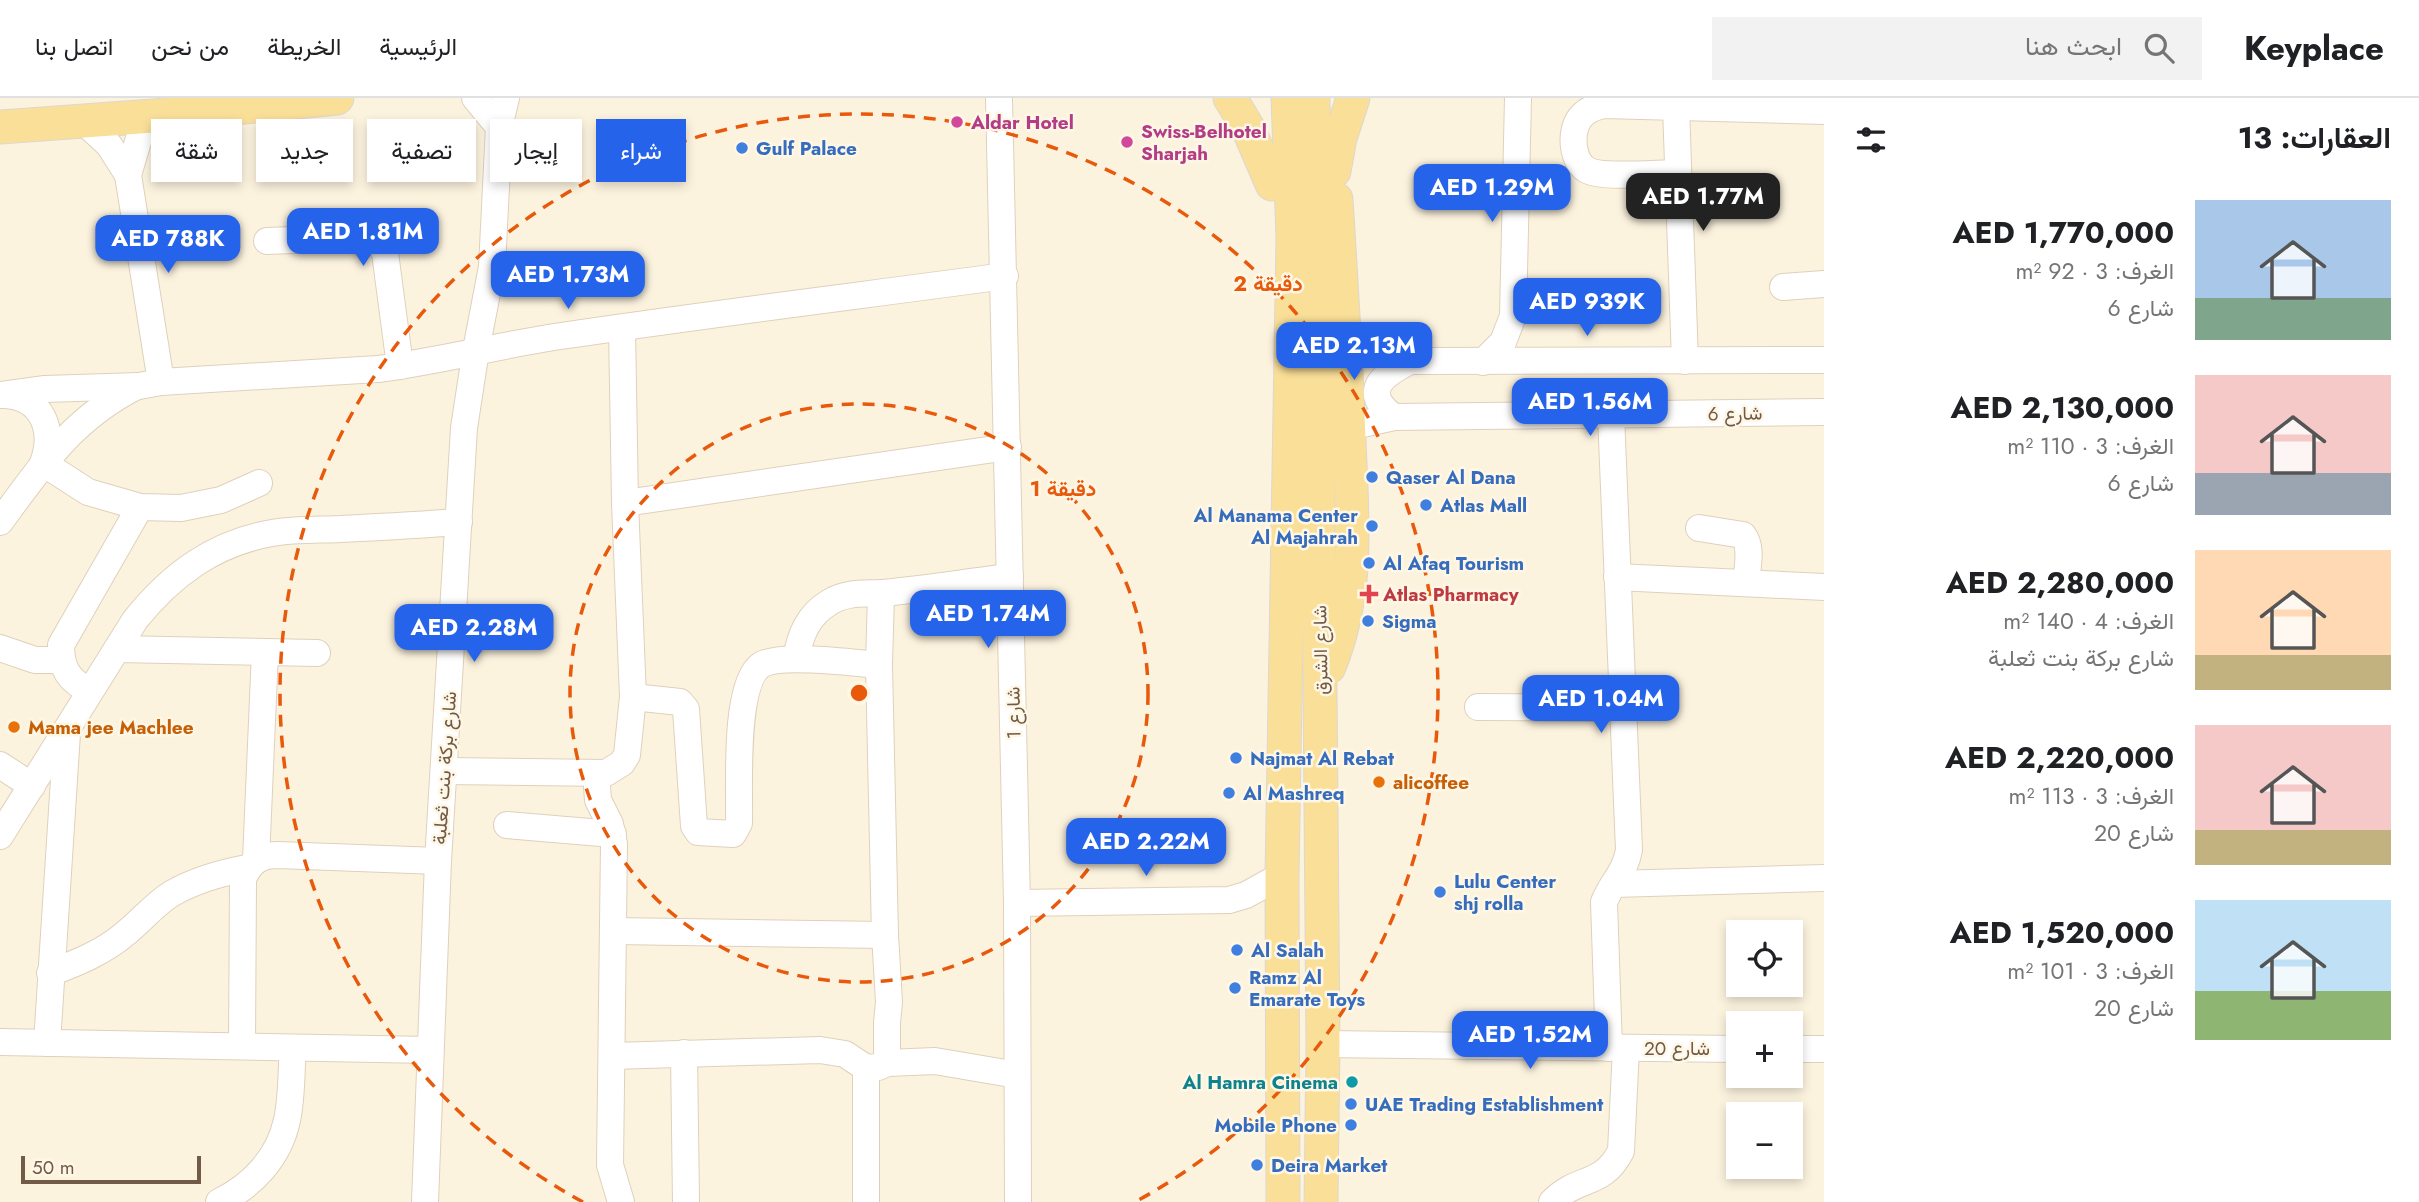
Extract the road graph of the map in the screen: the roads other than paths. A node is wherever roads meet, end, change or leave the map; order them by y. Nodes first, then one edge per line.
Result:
1 (337, 98) edge
2 (475, 98) edge
3 (506, 98) edge
4 (999, 98) edge
5 (1230, 98) edge
6 (1332, 98) edge
7 (1353, 98) edge
8 (1518, 98) edge
9 (1289, 100) edge
10 (1676, 107) junction
11 (1824, 111) edge
12 (153, 116) junction
13 (492, 119) edge
14 (501, 119) edge
15 (83, 121) junction
16 (0, 127) edge
17 (1334, 171) junction
18 (1677, 173) junction
19 (128, 175) junction
20 (496, 182) edge
21 (1272, 184) junction
22 (267, 241) dead end
23 (1005, 276) junction
24 (1824, 284) edge
25 (1783, 286) dead end
26 (1344, 327) junction
27 (622, 328) junction
28 (476, 350) junction
29 (1824, 360) edge
30 (1409, 361) junction
31 (1685, 361) junction
32 (1483, 362) junction
33 (400, 366) junction
34 (150, 384) junction
35 (0, 395) edge
36 (1824, 412) edge
37 (1611, 415) junction
38 (1394, 417) junction
39 (1349, 427) junction
40 (1008, 447) junction
41 (43, 463) junction
42 (258, 483) dead end
43 (625, 503) junction
44 (140, 507) junction
45 (0, 522) edge
46 (459, 523) junction
47 (1699, 528) dead end
48 (1010, 577) junction
49 (1617, 577) junction
50 (1746, 583) junction
51 (1824, 587) edge
52 (881, 593) junction
53 (0, 649) edge
54 (117, 649) junction
55 (265, 652) junction
56 (317, 653) dead end
57 (796, 659) junction
58 (61, 660) junction
59 (879, 665) junction
60 (1321, 688) junction
61 (1286, 689) junction
62 (90, 691) junction
63 (633, 697) junction
64 (1478, 707) dead end
65 (1623, 708) junction
66 (67, 728) junction
67 (0, 765) edge
68 (444, 771) junction
69 (596, 773) junction
70 (32, 786) junction
71 (507, 825) dead end
72 (613, 834) junction
73 (0, 836) edge
74 (438, 861) junction
75 (252, 864) junction
76 (1282, 875) junction
77 (1824, 878) edge
78 (1614, 884) junction
79 (1017, 903) junction
80 (614, 931) junction
81 (885, 935) junction
82 (50, 973) junction
83 (0, 1042) edge
84 (47, 1043) junction
85 (1323, 1044) junction
86 (242, 1046) junction
87 (292, 1048) junction
88 (1617, 1048) junction
89 (1726, 1049) edge
90 (1803, 1049) edge
91 (1824, 1049) edge
92 (430, 1050) junction
93 (684, 1053) junction
94 (612, 1056) junction
95 (877, 1065) junction
96 (1017, 1075) junction
97 (219, 1202) edge
98 (425, 1202) edge
99 (621, 1202) edge
100 (686, 1202) edge
101 (866, 1202) edge
102 (1018, 1202) edge
103 (1283, 1202) edge
104 (1321, 1202) edge
105 (1552, 1202) edge

1 - 12 main road
2 - 13 street
3 - 14 street, شارع بركة بنت ثعلبة
4 - 23 street, شارع 1
5 - 21 main road
6 - 17 main road
7 - 17 main road
8 - 32 street
9 - 21 main road
9 - 60 main road, شارع الشرق
9 - 61 main road, شارع الشرق
10 - 11 street
10 - 18 street
10 - 18 street
12 - 15 main road
12 - 19 street
15 - 16 main road
15 - 19 street
17 - 26 main road
18 - 31 street
19 - 34 street
20 - 28 street, شارع بركة بنت ثعلبة
21 - 61 main road
22 - 33 street
23 - 27 street
23 - 40 street, شارع 1
24 - 25 street
26 - 30 street
26 - 39 main road
27 - 28 street
27 - 43 street
28 - 33 street
28 - 46 street, شارع بركة بنت ثعلبة
29 - 31 street
30 - 32 street
30 - 38 street
31 - 32 street
33 - 34 street
34 - 35 street
34 - 41 street
35 - 41 street
36 - 37 street, شارع 6
37 - 38 street, شارع 6
37 - 49 street
38 - 39 street, شارع 6
39 - 60 main road
40 - 43 street
40 - 48 street, شارع 1
41 - 44 street
41 - 45 street
42 - 44 street
43 - 63 street
44 - 58 street
46 - 54 street
46 - 68 street, شارع بركة بنت ثعلبة
47 - 50 street
48 - 52 street
48 - 79 street, شارع 1
49 - 50 street
49 - 65 street
50 - 51 street
52 - 57 street
52 - 59 street
53 - 58 street
54 - 55 street
54 - 62 street
55 - 56 street
55 - 75 street
57 - 59 street
57 - 63 street
58 - 62 street
59 - 81 street
60 - 85 main road, شارع الشرق
61 - 76 main road, شارع الشرق
62 - 66 street
63 - 69 street
64 - 65 street
65 - 78 street
66 - 70 street
66 - 82 street
67 - 70 street
68 - 69 street
68 - 74 street, شارع بركة بنت ثعلبة
69 - 72 street
70 - 73 street
71 - 72 street
72 - 80 street
74 - 75 street
74 - 92 street, شارع بركة بنت ثعلبة
75 - 82 street
75 - 86 street
76 - 79 street
76 - 103 main road, شارع الشرق
77 - 78 street
78 - 88 street
79 - 96 street, شارع 1
80 - 81 street
80 - 94 street
81 - 95 street
82 - 84 street
83 - 84 street
84 - 86 street
85 - 88 street, شارع 20
85 - 104 main road, شارع الشرق
86 - 87 street
87 - 92 street
87 - 97 street
88 - 89 street, شارع 20
88 - 105 street
90 - 91 street
92 - 98 street, شارع بركة بنت ثعلبة
93 - 94 street
93 - 95 street
93 - 100 street
94 - 99 street
95 - 96 street
95 - 101 street
96 - 102 street, شارع 1

